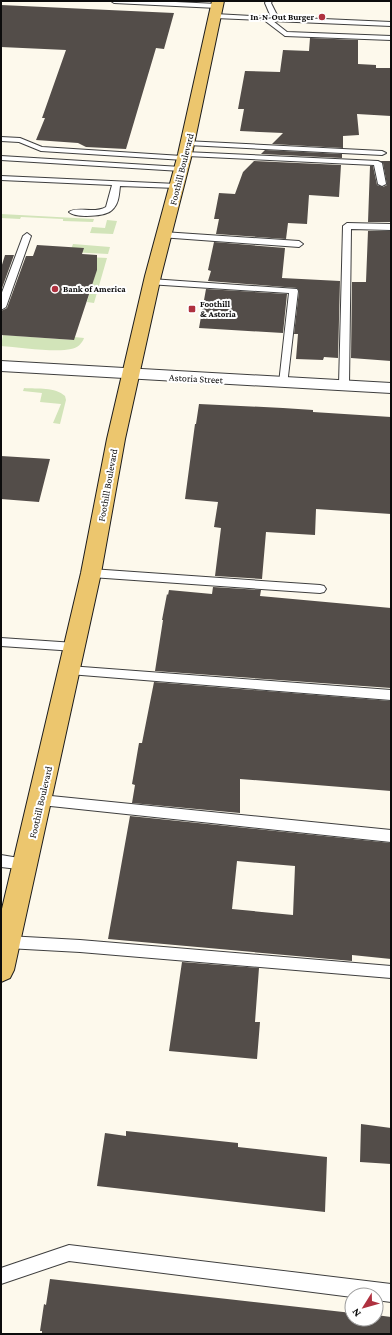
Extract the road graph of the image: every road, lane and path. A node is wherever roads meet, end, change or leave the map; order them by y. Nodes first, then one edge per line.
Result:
1 (114, 1) edge
2 (269, 1) edge
3 (217, 8) edge
4 (266, 18) junction
5 (276, 19) junction
6 (391, 24) edge
7 (391, 38) edge
8 (1, 139) edge
9 (382, 153) dead end
10 (184, 156) junction
11 (1, 158) edge
12 (1, 178) edge
13 (117, 183) junction
14 (382, 184) dead end
15 (177, 186) junction
16 (73, 212) dead end
17 (391, 227) edge
18 (163, 235) junction
19 (27, 236) dead end
20 (299, 244) dead end
21 (151, 282) junction
22 (1, 307) edge
23 (1, 366) edge
24 (131, 374) junction
25 (284, 383) junction
26 (344, 385) junction
27 (391, 388) edge
28 (91, 573) junction
29 (320, 589) dead end
30 (1, 642) edge
31 (75, 647) junction
32 (69, 670) junction
33 (391, 695) edge
34 (41, 800) junction
35 (391, 836) edge
36 (1, 861) edge
37 (26, 864) junction
38 (7, 942) junction
39 (1, 970) edge
40 (391, 972) edge
41 (1, 1276) edge
42 (391, 1293) edge

1 - 3 lane
2 - 5 lane
3 - 4 lane
3 - 10 main road, Foothill Boulevard
4 - 5 lane
4 - 7 lane
5 - 6 lane
8 - 10 lane
9 - 10 lane
10 - 11 lane
10 - 14 lane
10 - 15 main road, Foothill Boulevard
12 - 13 lane
13 - 15 lane
13 - 16 lane
15 - 18 main road, Foothill Boulevard
17 - 26 lane
18 - 20 lane
18 - 21 main road, Foothill Boulevard
19 - 22 lane
21 - 24 main road, Foothill Boulevard
21 - 25 lane
23 - 24 street, Astoria Street
24 - 25 street, Astoria Street
24 - 28 main road, Foothill Boulevard
25 - 26 street, Astoria Street
26 - 27 street, Astoria Street
28 - 29 lane
28 - 31 main road, Foothill Boulevard
30 - 31 lane
31 - 32 main road, Foothill Boulevard
32 - 33 lane
32 - 34 main road, Foothill Boulevard
34 - 35 lane
34 - 37 main road, Foothill Boulevard
36 - 37 lane
37 - 38 main road, Foothill Boulevard
38 - 39 main road, Foothill Boulevard
38 - 40 lane
41 - 42 lane

